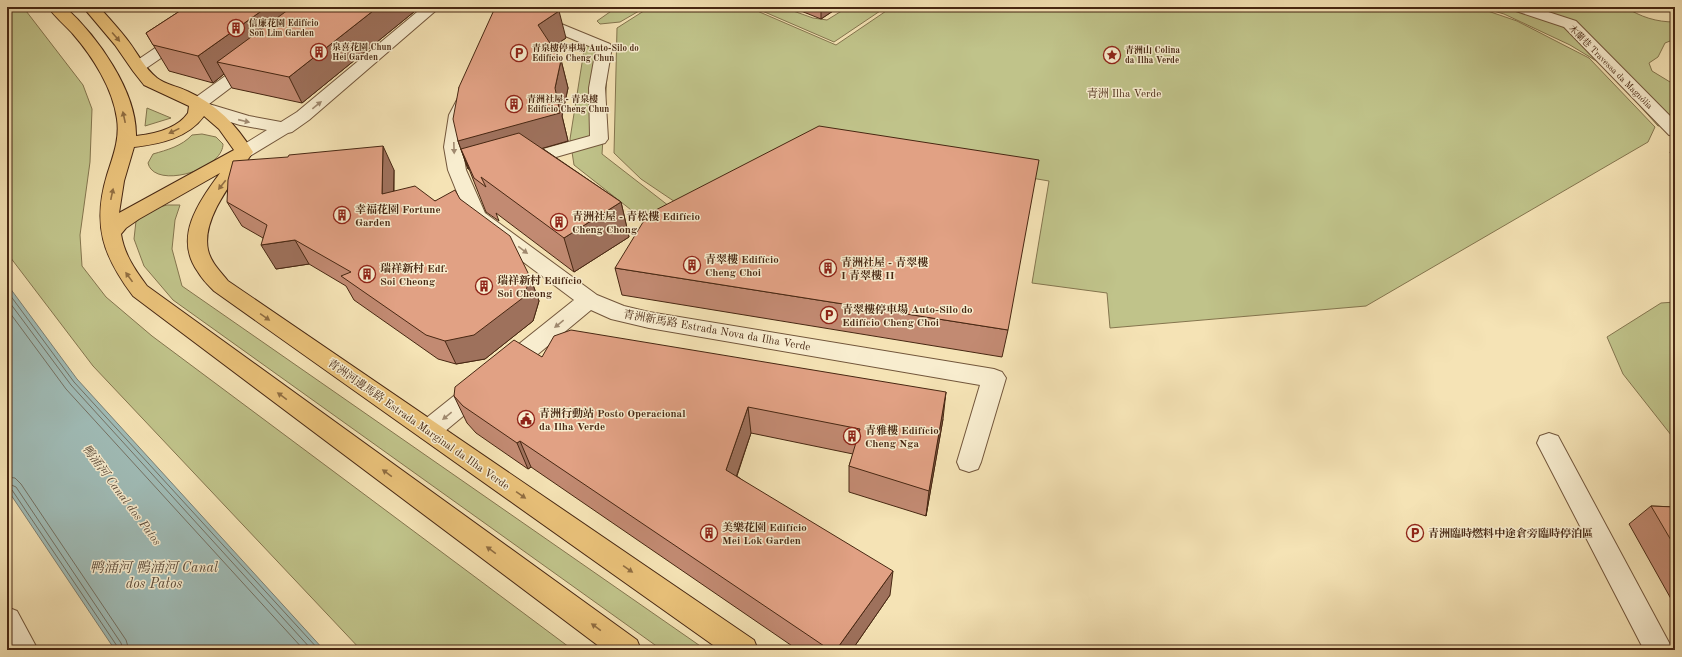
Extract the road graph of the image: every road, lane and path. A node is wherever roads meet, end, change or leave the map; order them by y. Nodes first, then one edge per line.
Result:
1 (56, 7) edge
2 (91, 7) edge
3 (226, 7) edge
4 (432, 7) edge
5 (506, 7) edge
6 (1518, 7) edge
7 (486, 50) edge
8 (266, 53) edge
9 (139, 66) junction
10 (471, 86) edge
11 (203, 106) junction
12 (286, 128) junction
13 (1675, 131) edge
14 (126, 142) junction
15 (244, 152) junction
16 (507, 166) edge
17 (207, 206) junction
18 (140, 209) junction
19 (111, 233) junction
20 (589, 300) junction
21 (429, 430) junction
22 (1549, 443) dead end
23 (969, 462) dead end
24 (7, 620) edge
25 (24, 650) edge
26 (627, 650) edge
27 (744, 650) edge
28 (1659, 650) edge

14 -> 1 main road
2 -> 9 main road
3 - 9 street
12 -> 4 street
5 - 7 street
5 - 16 street
6 - 13 street, 木蘭巷 Travessa da Magnólia
8 - 11 street
9 - 11 main road
10 -> 20 street, 青洲新馬路 Estrada Nova da Ilha Verde
11 -> 12 street
11 -> 14 main road
11 - 15 main road
12 - 15 street
19 -> 14 main road
15 -> 17 main road, 青洲河邊馬路 Estrada Marginal da Ilha Verde
15 - 18 main road
17 - 18 main road
17 -> 21 main road, 青洲河邊馬路 Estrada Marginal da Ilha Verde
18 - 19 main road
26 -> 19 main road
20 -> 21 street
20 - 23 street, 青洲新馬路 Estrada Nova da Ilha Verde
21 -> 27 main road, 青洲河邊馬路 Estrada Marginal da Ilha Verde
22 - 28 street
24 - 25 street

